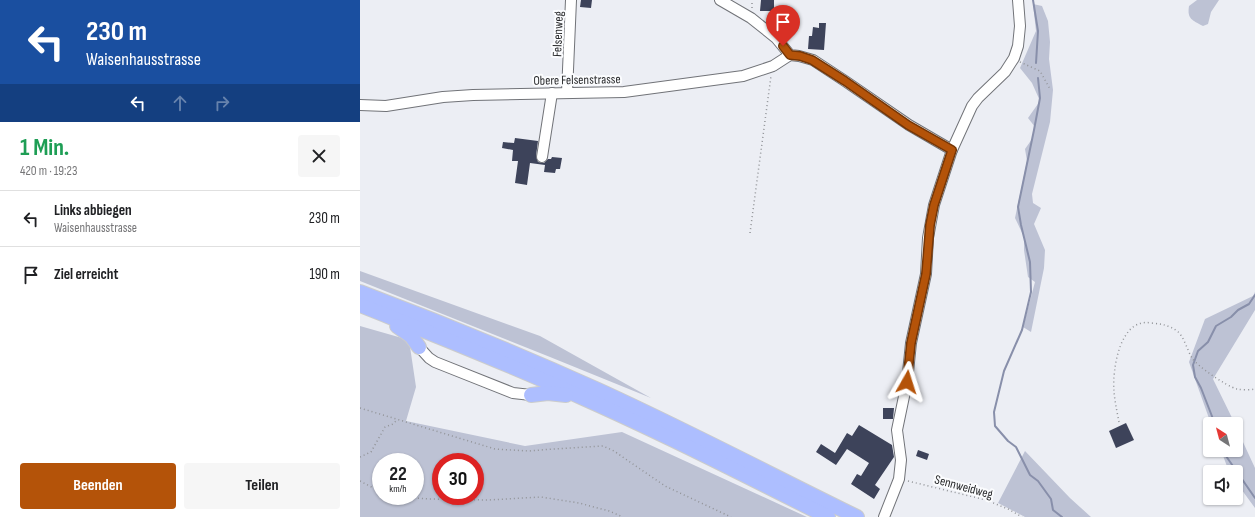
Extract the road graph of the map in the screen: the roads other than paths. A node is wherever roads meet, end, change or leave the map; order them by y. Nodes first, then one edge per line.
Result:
1 (571, 0) edge
2 (720, 0) edge
3 (1018, 0) edge
4 (790, 55) junction
5 (552, 93) junction
6 (567, 93) junction
7 (360, 105) edge
8 (952, 150) junction
9 (542, 156) dead end
10 (360, 292) edge
11 (360, 305) edge
12 (419, 347) joint
13 (531, 395) joint
14 (582, 397) junction
15 (885, 514) edge
16 (828, 517) edge
17 (857, 517) edge

1 - 6 street, Felsenweg
2 - 4 street
3 - 8 street
4 - 6 street, Obere Felsenstrasse
4 - 8 street
5 - 6 street, Obere Felsenstrasse
5 - 7 street, Obere Felsenstrasse
5 - 9 street
8 - 15 street
10 - 17 highway
11 - 12 highway
11 - 14 highway
12 - 13 street
13 - 14 highway
14 - 16 highway

